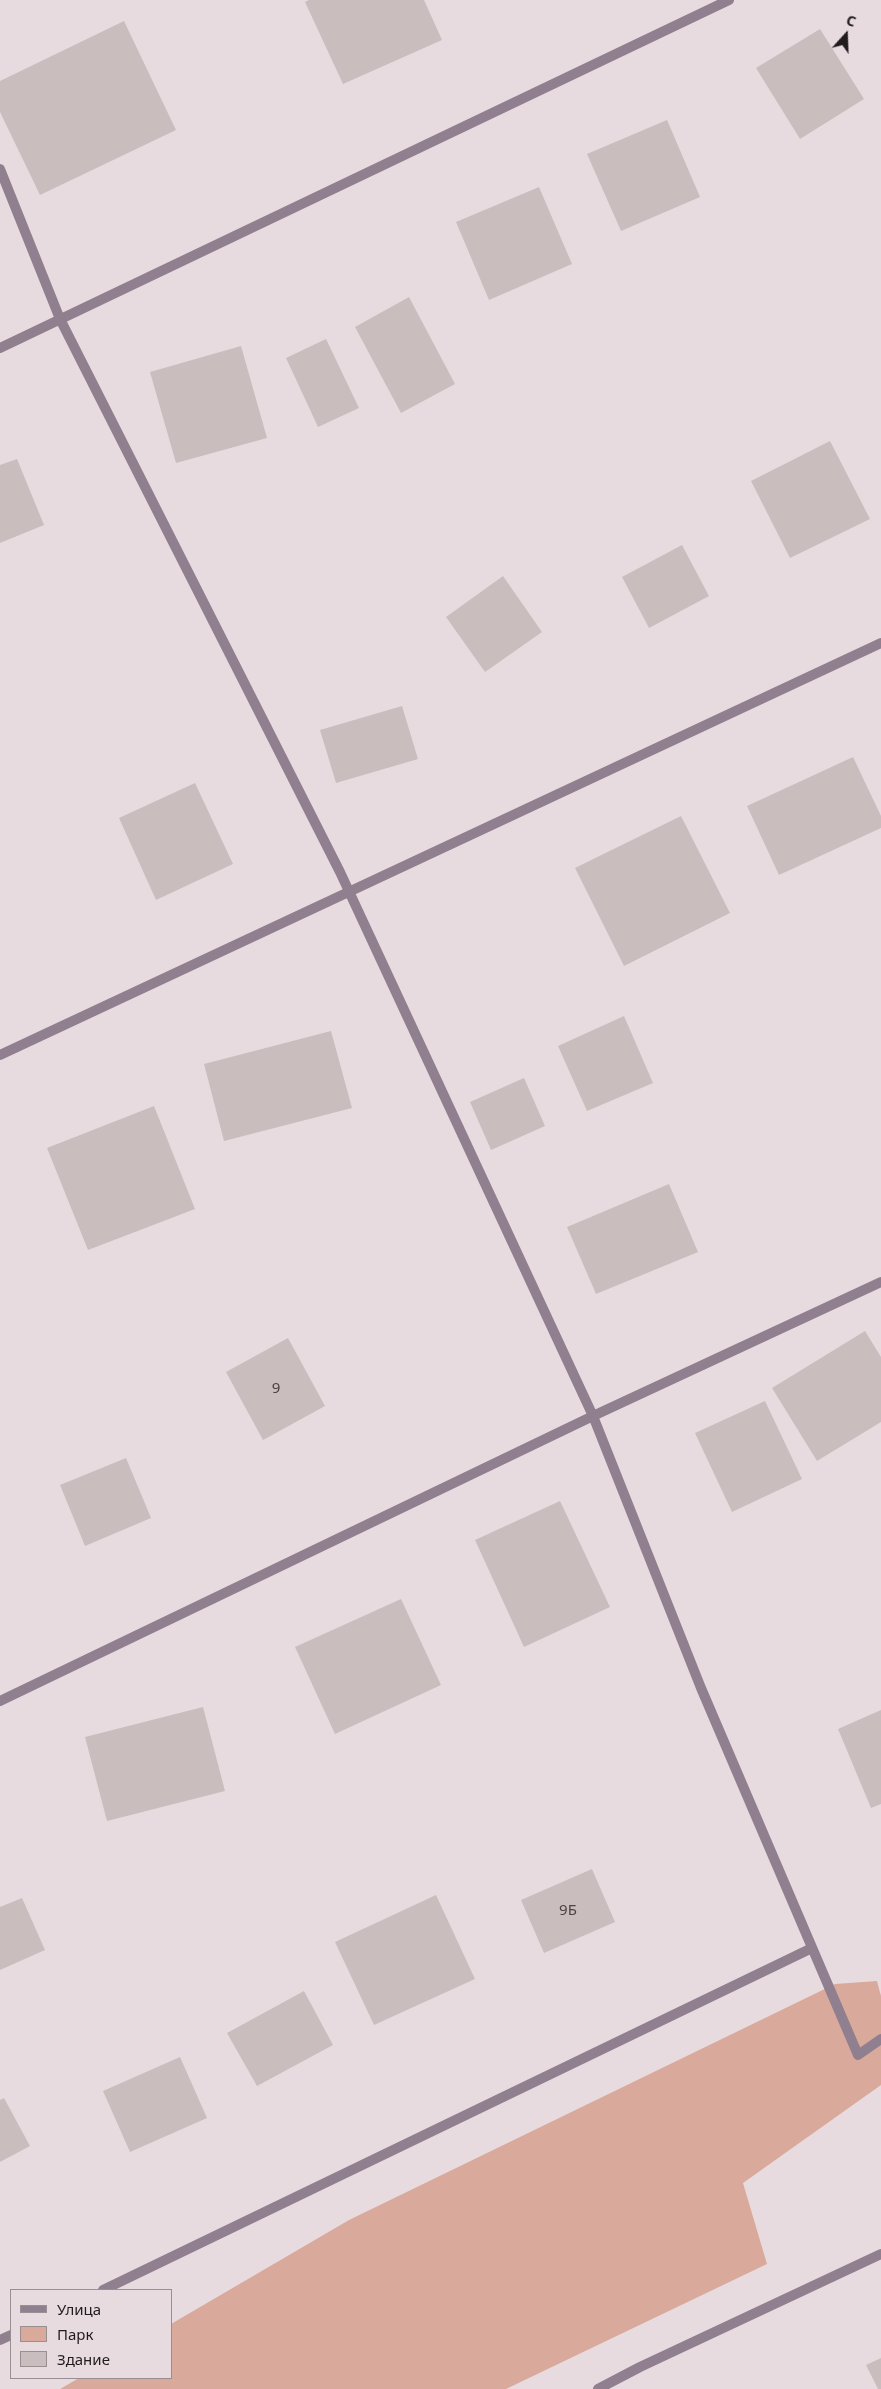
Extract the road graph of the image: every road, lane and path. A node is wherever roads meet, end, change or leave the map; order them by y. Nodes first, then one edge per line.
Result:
1 (729, 0) edge
2 (0, 169) edge
3 (60, 320) junction
4 (0, 348) edge
5 (881, 643) edge
6 (348, 892) junction
7 (0, 1055) edge
8 (881, 1282) edge
9 (593, 1416) junction
10 (0, 1701) edge
11 (812, 1948) junction
12 (881, 2039) edge
13 (881, 2254) edge
14 (105, 2289) edge
15 (598, 2389) edge

1 - 3 street
2 - 3 street
3 - 4 street
3 - 6 street
5 - 6 street
6 - 7 street
6 - 9 street
8 - 9 street
9 - 10 street
9 - 11 street
11 - 12 street
11 - 14 street
13 - 15 street

